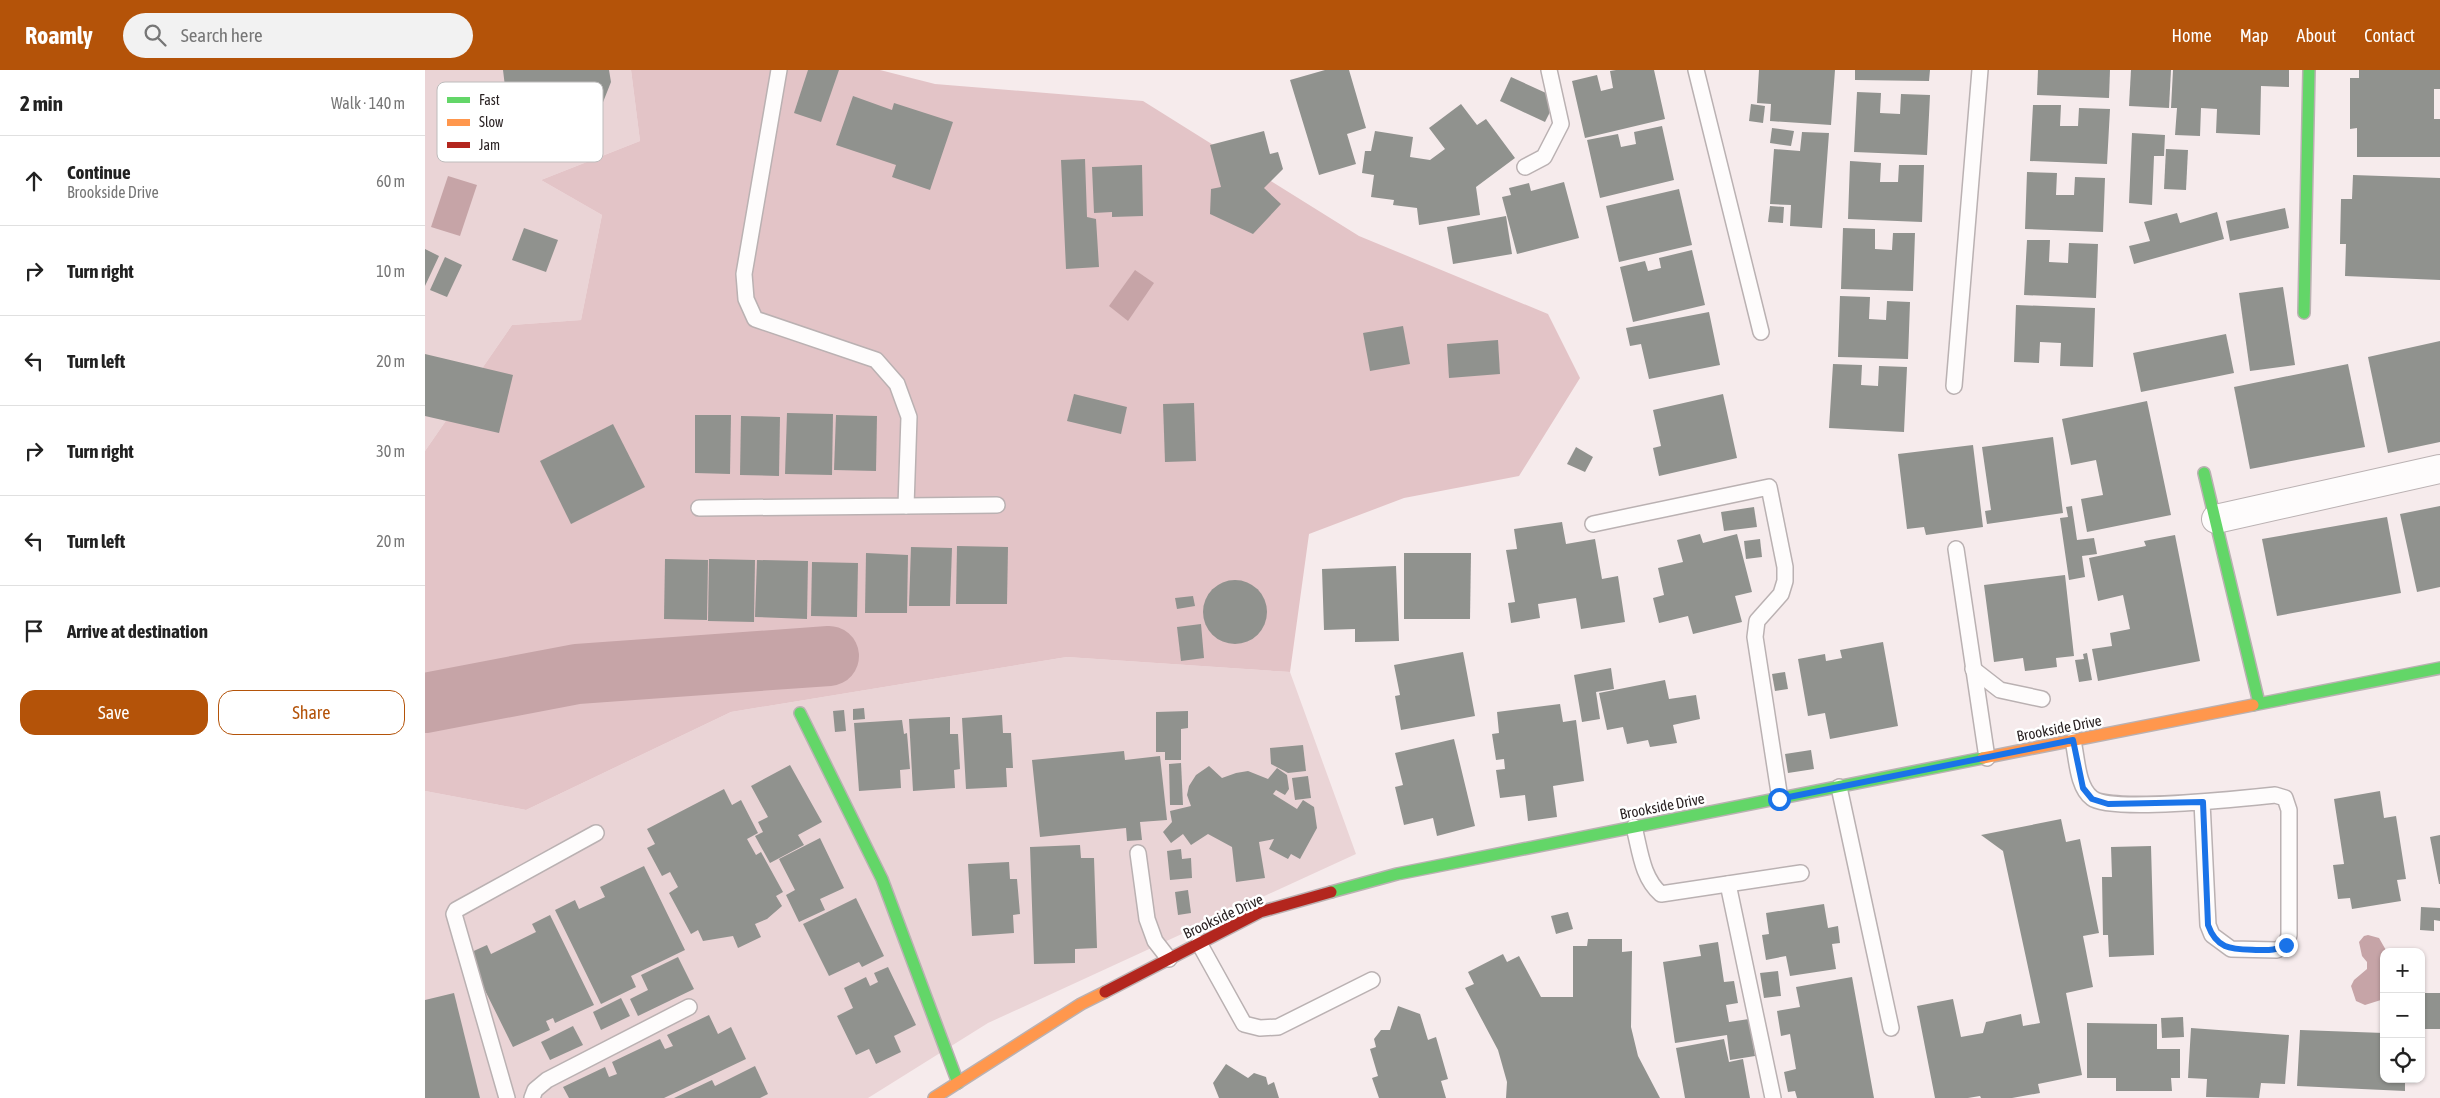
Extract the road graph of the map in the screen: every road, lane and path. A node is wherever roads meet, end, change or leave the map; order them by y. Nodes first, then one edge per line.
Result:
1 (779, 70) edge
2 (1549, 70) edge
3 (1696, 70) edge
4 (1980, 70) edge
5 (2309, 70) edge
6 (1525, 167) dead end
7 (2305, 313) dead end
8 (1761, 332) dead end
9 (1954, 386) dead end
10 (2440, 469) edge
11 (2204, 472) dead end
12 (997, 504) dead end
13 (906, 506) junction
14 (699, 508) dead end
15 (2216, 519) junction
16 (1593, 524) dead end
17 (1956, 549) dead end
18 (2440, 668) edge
19 (1973, 669) junction
20 (2042, 699) dead end
21 (2259, 703) junction
22 (800, 713) dead end
23 (2073, 740) junction
24 (1987, 758) junction
25 (1839, 787) junction
26 (1779, 799) junction
27 (2203, 802) junction
28 (1634, 827) junction
29 (596, 833) dead end
30 (1138, 853) dead end
31 (1801, 873) dead end
32 (1728, 884) junction
33 (1199, 943) junction
34 (1169, 959) junction
35 (1372, 980) dead end
36 (689, 1007) dead end
37 (1891, 1028) dead end
38 (958, 1082) junction
39 (507, 1098) edge
40 (532, 1098) edge
41 (934, 1098) edge
42 (1773, 1098) edge

1 - 13 lane
2 - 6 lane
3 - 8 lane
4 - 9 lane
5 - 7 street
10 - 15 street
11 - 15 street
12 - 13 lane
13 - 14 lane
15 - 21 street
16 - 26 lane
17 - 19 lane
18 - 21 street, Brookside Drive
19 - 20 lane
19 - 24 lane
21 - 23 street, Brookside Drive
22 - 38 street
23 - 24 street, Brookside Drive
23 - 27 lane
24 - 25 street, Brookside Drive
25 - 26 street, Brookside Drive
25 - 37 lane
26 - 28 street, Brookside Drive
27 - 27 lane
28 - 32 lane
28 - 33 street, Brookside Drive
29 - 39 lane
30 - 34 lane
31 - 32 lane
32 - 42 lane
33 - 34 street, Brookside Drive
33 - 35 lane
34 - 38 street, Brookside Drive
36 - 40 lane
38 - 41 street, Brookside Drive

